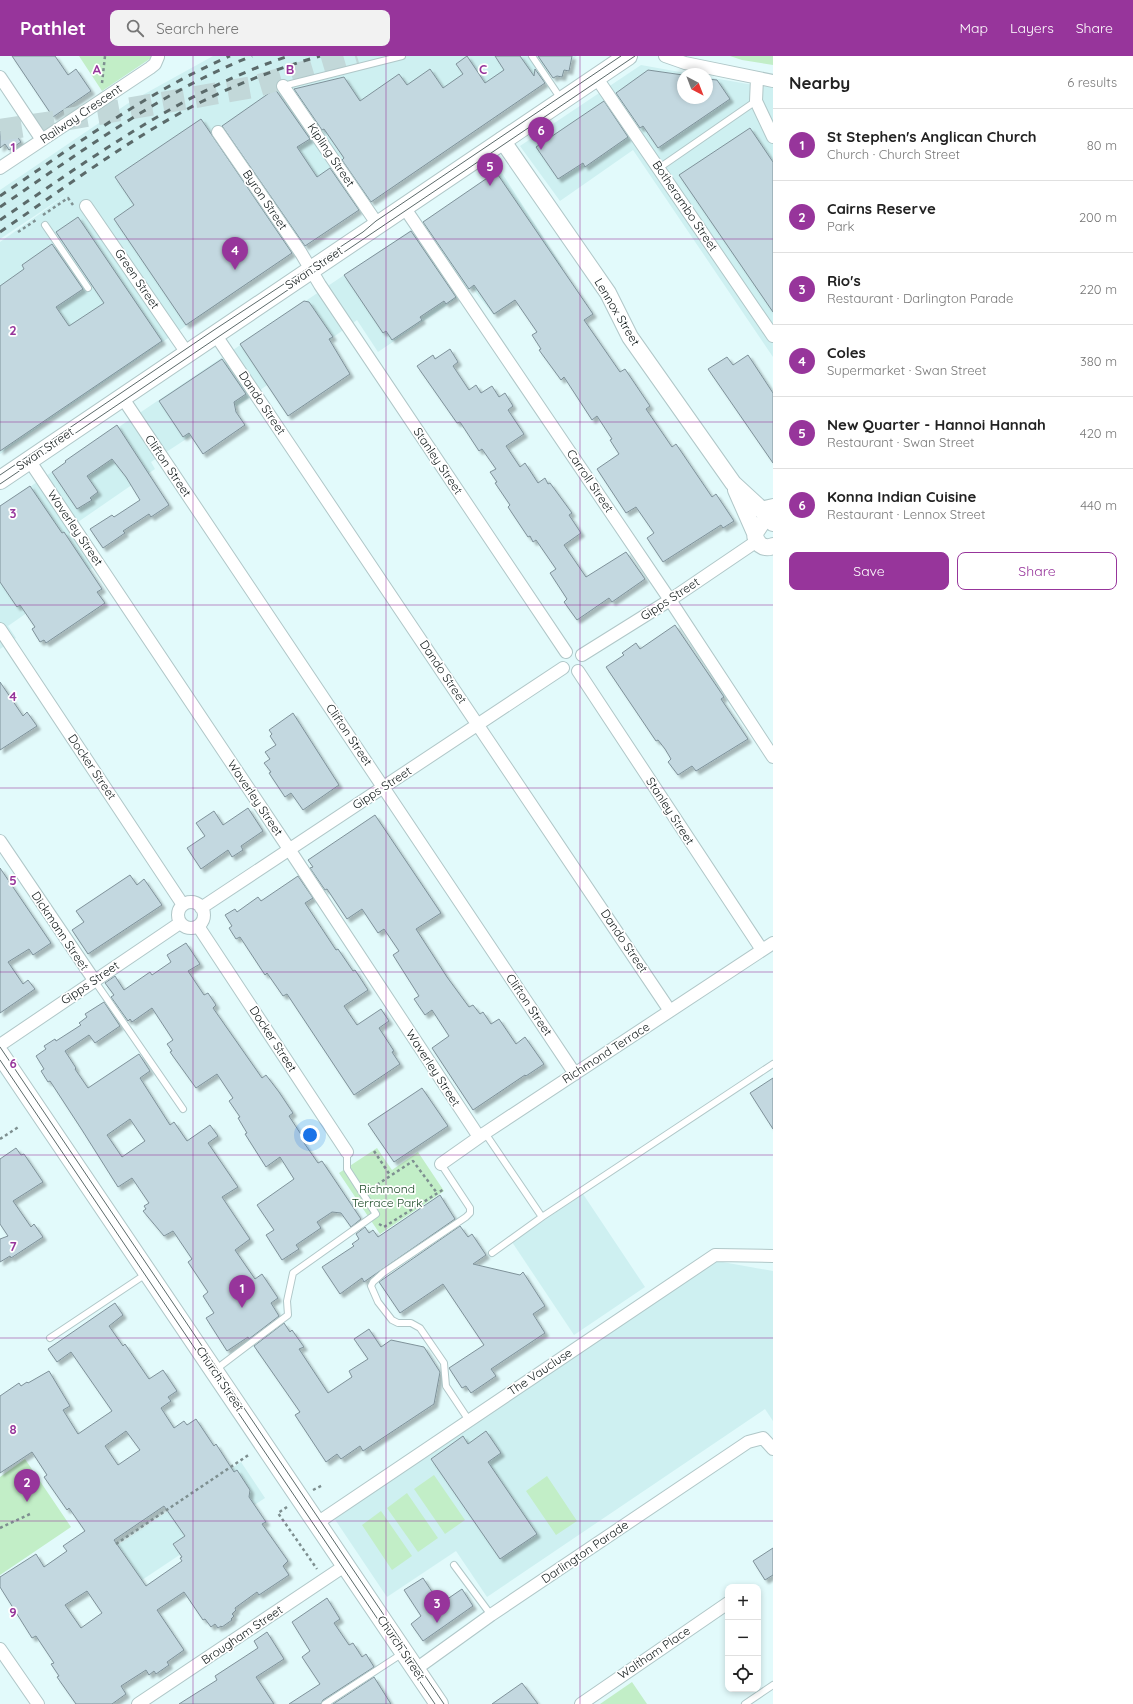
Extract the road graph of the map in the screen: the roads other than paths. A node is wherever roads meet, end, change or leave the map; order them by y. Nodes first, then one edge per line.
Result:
1 (161, 56) edge
2 (402, 56) edge
3 (532, 56) edge
4 (628, 56) edge
5 (665, 56) edge
6 (0, 77) edge
7 (596, 77) junction
8 (757, 78) junction
9 (773, 81) edge
10 (283, 86) joint
11 (562, 100) junction
12 (756, 101) junction
13 (218, 132) dead end
14 (773, 138) edge
15 (42, 140) junction
16 (502, 140) junction
17 (0, 168) edge
18 (659, 168) junction
19 (81, 206) road end
20 (404, 207) junction
21 (45, 225) dead end
22 (378, 225) junction
23 (311, 269) junction
24 (88, 288) dead end
25 (215, 334) junction
26 (773, 336) edge
27 (187, 353) junction
28 (122, 397) junction
29 (29, 460) junction
30 (0, 480) edge
31 (733, 483) junction
32 (767, 507) edge
33 (773, 523) edge
34 (756, 537) junction
35 (773, 546) edge
36 (670, 600) junction
37 (0, 631) edge
38 (566, 652) junction
39 (582, 655) junction
40 (563, 668) junction
41 (578, 671) junction
42 (479, 725) junction
43 (773, 757) edge
44 (384, 788) junction
45 (0, 841) edge
46 (290, 849) junction
47 (183, 905) junction
48 (201, 908) junction
49 (180, 923) junction
50 (198, 926) junction
51 (773, 943) edge
52 (762, 950) junction
53 (94, 980) junction
54 (670, 1011) junction
55 (0, 1045) edge
56 (0, 1054) edge
57 (773, 1064) edge
58 (575, 1074) junction
59 (183, 1109) dead end
60 (482, 1135) junction
61 (347, 1152) joint
62 (441, 1164) joint
63 (542, 1217) junction
64 (492, 1253) dead end
65 (773, 1256) edge
66 (148, 1273) junction
67 (50, 1338) dead end
68 (214, 1371) junction
69 (468, 1420) junction
70 (773, 1449) edge
71 (317, 1523) junction
72 (346, 1565) junction
73 (454, 1565) dead end
74 (725, 1605) edge
75 (491, 1615) junction
76 (0, 1649) edge
77 (404, 1652) junction
78 (416, 1669) junction
79 (773, 1685) edge
80 (38, 1704) edge
81 (138, 1704) edge
82 (325, 1704) edge
83 (439, 1704) edge
84 (581, 1704) edge
85 (745, 1704) edge

1 - 15 street, Railway Crescent
2 - 10 lane
3 - 11 lane
4 - 7 main road, Swan Street
5 - 8 street
6 - 15 street
7 - 11 main road, Swan Street
7 - 18 street, Botherambo Street
8 - 9 street
8 - 12 street
10 - 22 street, Kipling Street
11 - 16 main road, Swan Street
12 - 14 street
12 - 18 lane
13 - 23 street, Byron Street
15 - 17 street, Railway Crescent
16 - 20 main road, Swan Street
16 - 31 street, Lennox Street
18 - 26 street, Botherambo Street
19 - 27 street, Green Street
20 - 22 main road, Swan Street
20 - 36 street, Carroll Street
21 - 24 lane
22 - 23 main road, Swan Street
23 - 25 main road, Swan Street
23 - 38 street, Stanley Street
25 - 27 main road, Swan Street
25 - 42 street, Dando Street
27 - 28 main road, Swan Street
28 - 29 main road, Swan Street
28 - 44 street, Clifton Street
29 - 30 main road, Swan Street
29 - 46 street, Waverley Street
31 - 32 street, Lennox Street
31 - 34 street, Lennox Street
32 - 33 street, Lennox Street
33 - 34 street
34 - 35 street
34 - 36 street, Gipps Street
36 - 39 street, Gipps Street
36 - 43 street, Carroll Street
37 - 47 street, Docker Street
38 - 39 street
38 - 40 street
39 - 41 street
40 - 41 street
40 - 42 street, Gipps Street
41 - 52 street, Stanley Street
42 - 44 street, Gipps Street
42 - 54 street, Dando Street
44 - 46 street, Gipps Street
44 - 58 street, Clifton Street
45 - 53 street, Dickmann Street
46 - 48 street, Gipps Street
46 - 60 street, Waverley Street
47 - 48 street
47 - 49 street
48 - 50 street
49 - 50 street
49 - 53 street, Gipps Street
50 - 61 street, Docker Street
51 - 52 street, Richmond Terrace
52 - 54 street, Richmond Terrace
53 - 55 street, Gipps Street
53 - 59 lane
54 - 58 street, Richmond Terrace
56 - 66 main road, Church Street
57 - 63 lane
58 - 60 street, Richmond Terrace
60 - 62 street, Richmond Terrace
60 - 63 lane
61 - 68 lane
62 - 69 lane
63 - 64 lane
65 - 69 street, The Vaucluse
66 - 67 lane
66 - 68 main road, Church Street
68 - 71 main road, Church Street
69 - 71 street, The Vaucluse
70 - 75 street, Darlington Parade
71 - 72 main road, Church Street
72 - 77 main road, Church Street
72 - 81 street, Brougham Street
73 - 75 lane
74 - 84 street, Waltham Place
75 - 78 street, Darlington Parade
76 - 80 street
77 - 78 main road, Church Street
77 - 82 lane
78 - 83 main road, Church Street
79 - 85 lane

